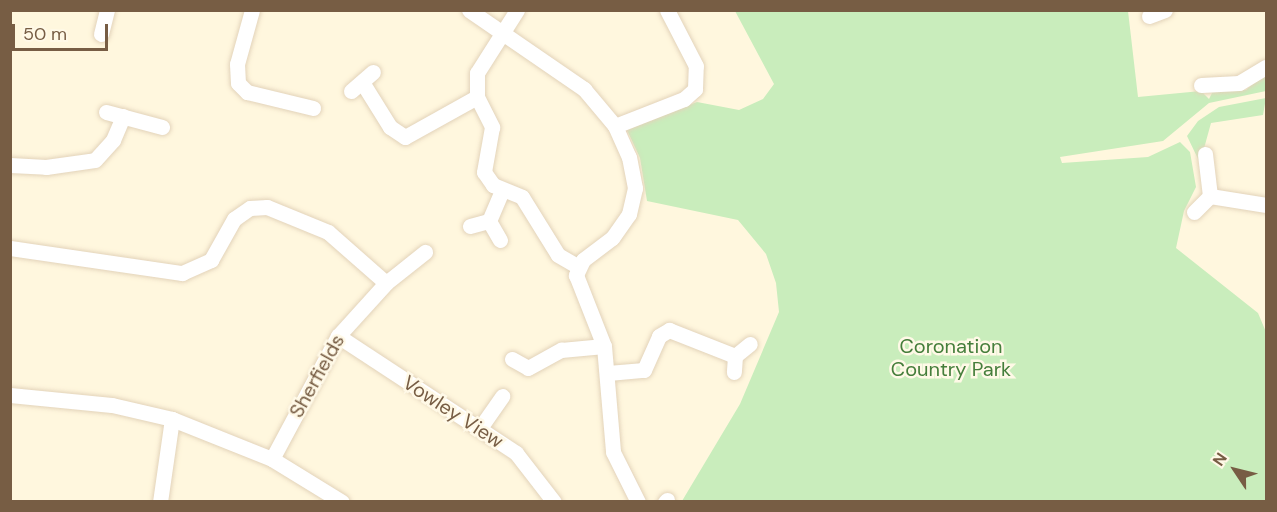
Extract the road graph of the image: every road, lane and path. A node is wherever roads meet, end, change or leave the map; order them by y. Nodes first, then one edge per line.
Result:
1 (107, 10) edge
2 (252, 10) edge
3 (469, 10) edge
4 (518, 10) edge
5 (667, 10) edge
6 (1165, 10) edge
7 (1149, 16) dead end
8 (502, 30) junction
9 (101, 34) dead end
10 (1266, 67) edge
11 (362, 82) dead end
12 (1201, 85) dead end
13 (477, 97) junction
14 (313, 108) dead end
15 (106, 112) dead end
16 (123, 116) junction
17 (615, 126) junction
18 (162, 127) dead end
19 (1206, 154) dead end
20 (10, 165) edge
21 (502, 190) junction
22 (1210, 196) junction
23 (1266, 205) edge
24 (1194, 212) dead end
25 (489, 221) junction
26 (470, 226) dead end
27 (500, 240) dead end
28 (10, 248) edge
29 (425, 252) dead end
30 (579, 267) junction
31 (386, 283) junction
32 (338, 336) junction
33 (750, 344) dead end
34 (604, 346) junction
35 (735, 356) junction
36 (512, 359) dead end
37 (734, 372) dead end
38 (608, 373) junction
39 (10, 395) edge
40 (502, 396) dead end
41 (172, 419) junction
42 (480, 428) junction
43 (272, 459) junction
44 (159, 501) edge
45 (342, 501) edge
46 (554, 501) edge
47 (638, 501) edge

1 - 9 street
2 - 14 street
3 - 8 street
4 - 8 street
5 - 17 street
6 - 7 street
8 - 13 street
8 - 17 street
10 - 12 street
11 - 13 street
13 - 21 street
15 - 16 street
16 - 18 street
16 - 20 street
17 - 30 street
19 - 22 street
21 - 25 street
21 - 30 street
22 - 23 street
22 - 24 street
25 - 26 street
25 - 27 street
28 - 31 street
29 - 31 street, Sherfields
30 - 34 street
31 - 32 street, Sherfields
32 - 42 street, Vowley View
32 - 43 street, Sherfields
33 - 35 street
34 - 36 street
34 - 38 street
35 - 37 street
35 - 38 street
38 - 47 street
39 - 41 street
40 - 42 street
41 - 43 street
41 - 44 street
42 - 46 street, Vowley View
43 - 45 street

